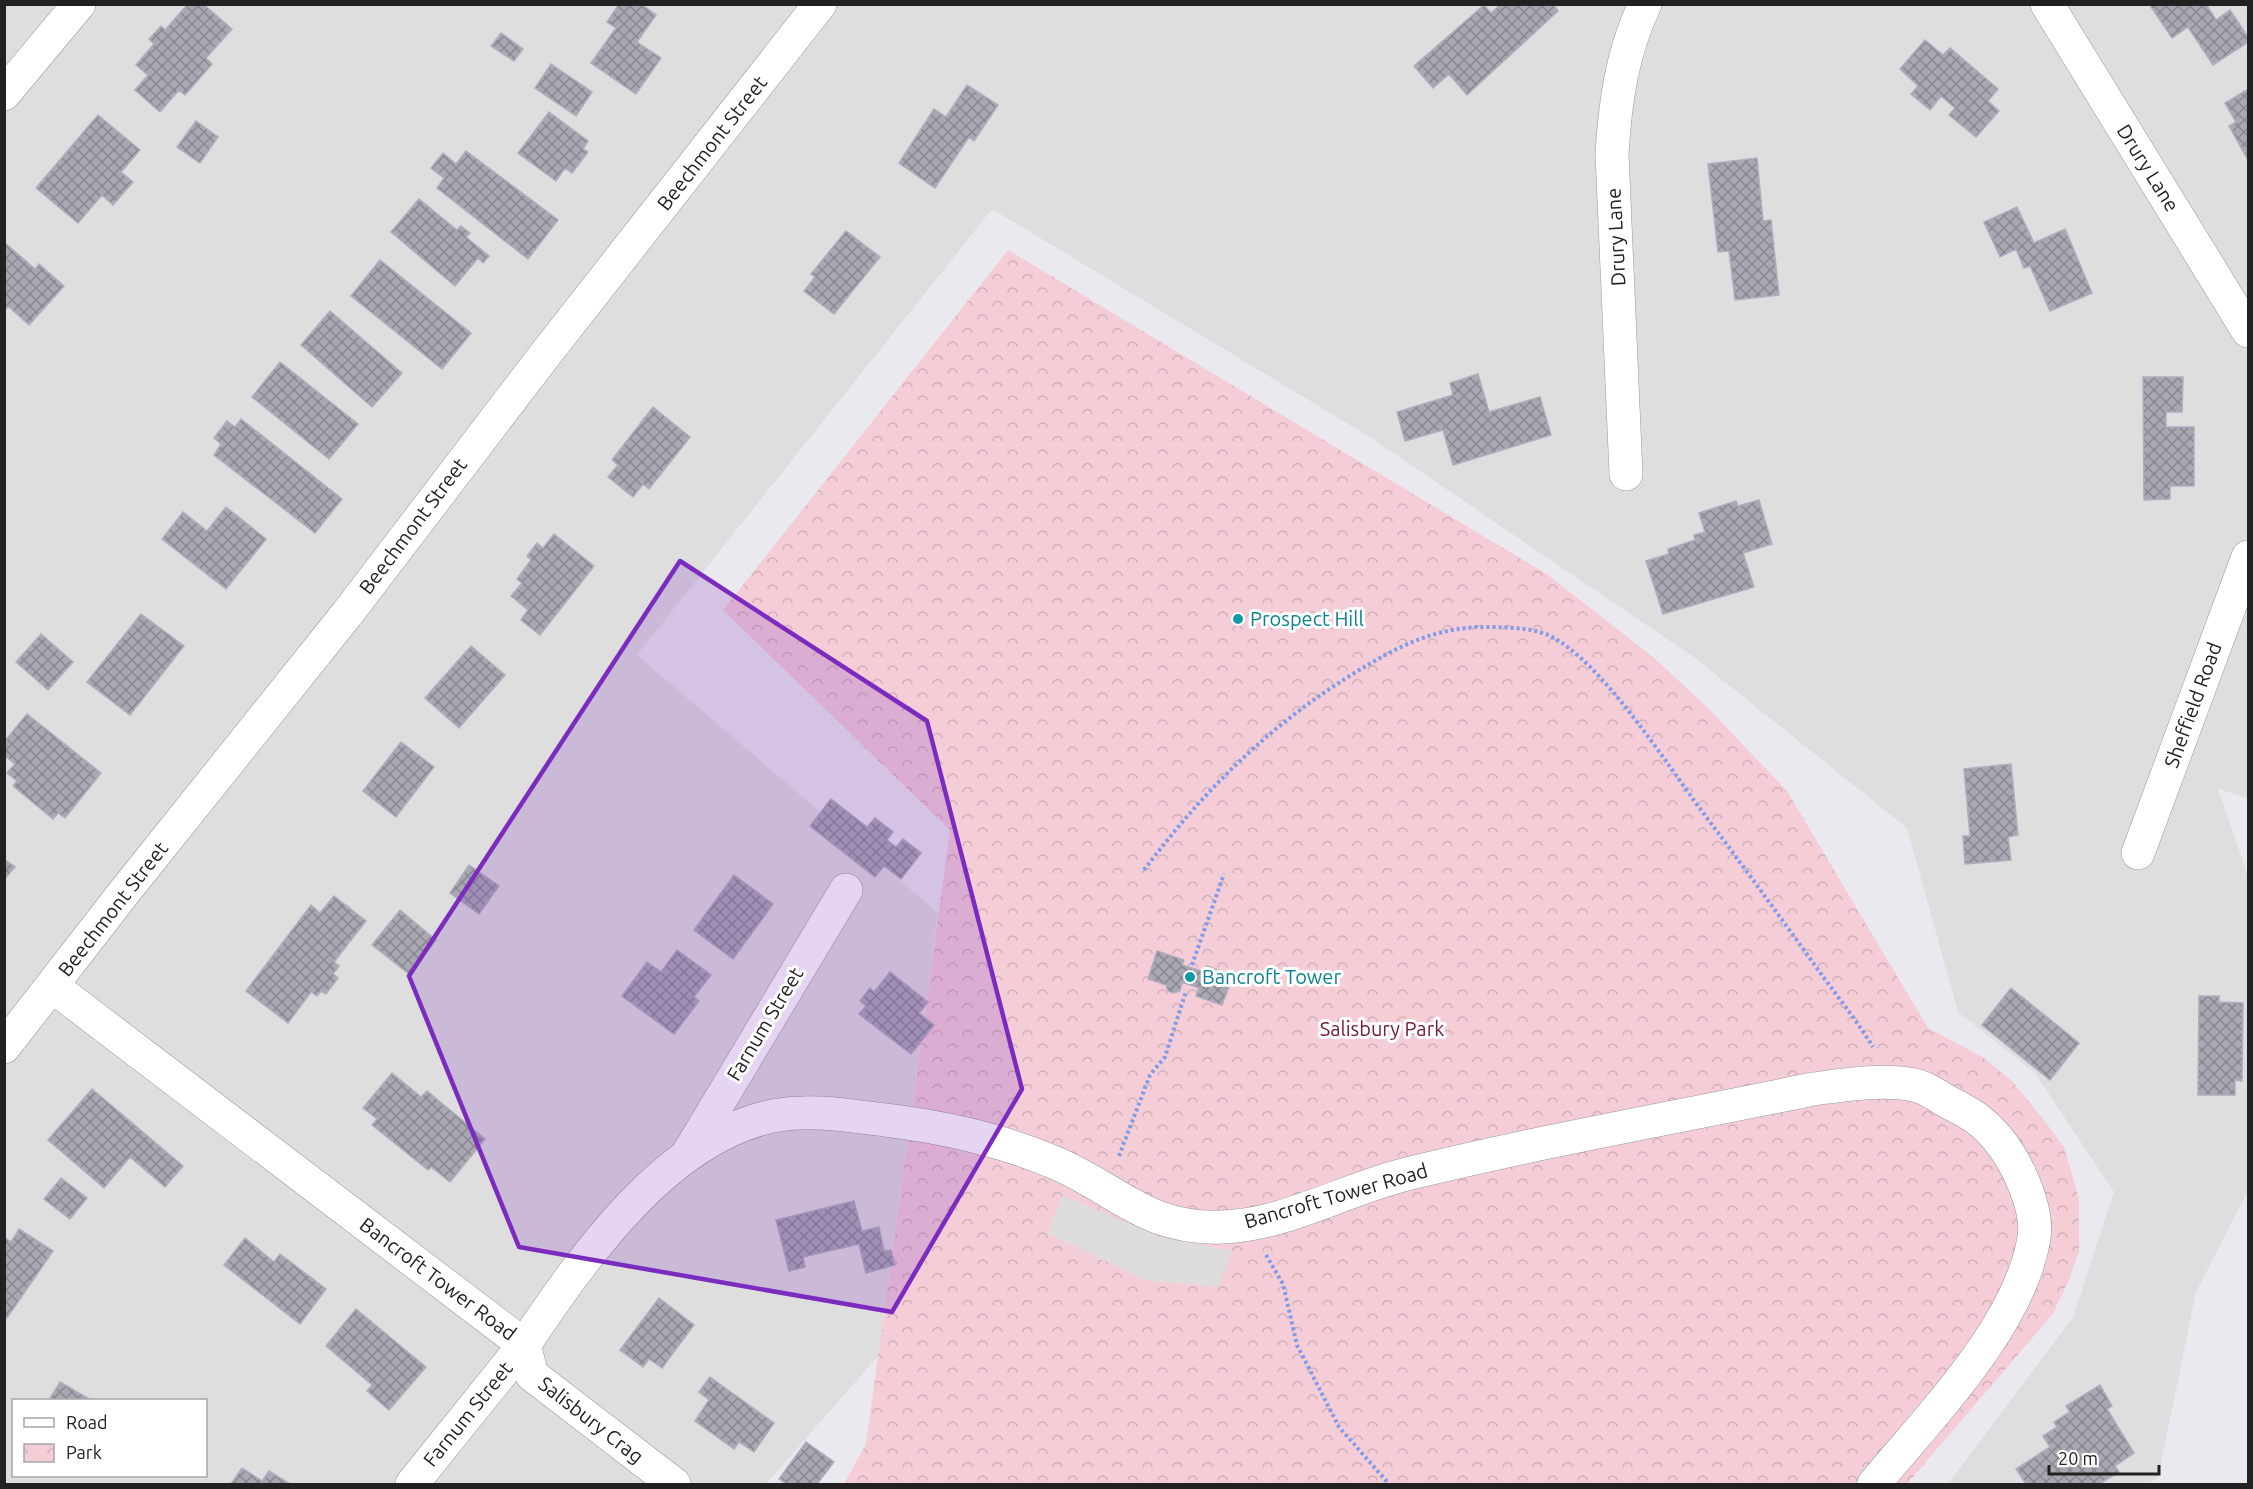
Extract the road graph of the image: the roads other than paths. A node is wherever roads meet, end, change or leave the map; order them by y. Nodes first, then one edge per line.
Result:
1 (79, 4) edge
2 (820, 4) edge
3 (1645, 4) edge
4 (2047, 4) edge
5 (4, 94) edge
6 (2248, 331) edge
7 (1626, 474) dead end
8 (2248, 557) edge
9 (2138, 853) dead end
10 (846, 890) dead end
11 (52, 986) junction
12 (4, 1047) edge
13 (685, 1159) junction
14 (524, 1345) junction
15 (412, 1485) edge
16 (674, 1485) edge
17 (1874, 1485) edge

1 - 5 street
2 - 11 street, Beechmont Street
3 - 7 street, Drury Lane
4 - 6 street, Drury Lane
8 - 9 street, Sheffield Road
10 - 13 street, Farnum Street
11 - 12 street, Beechmont Street
11 - 14 street, Bancroft Tower Road
13 - 14 street, Bancroft Tower Road
13 - 17 street, Bancroft Tower Road
14 - 15 street, Farnum Street
14 - 16 street, Salisbury Crag

